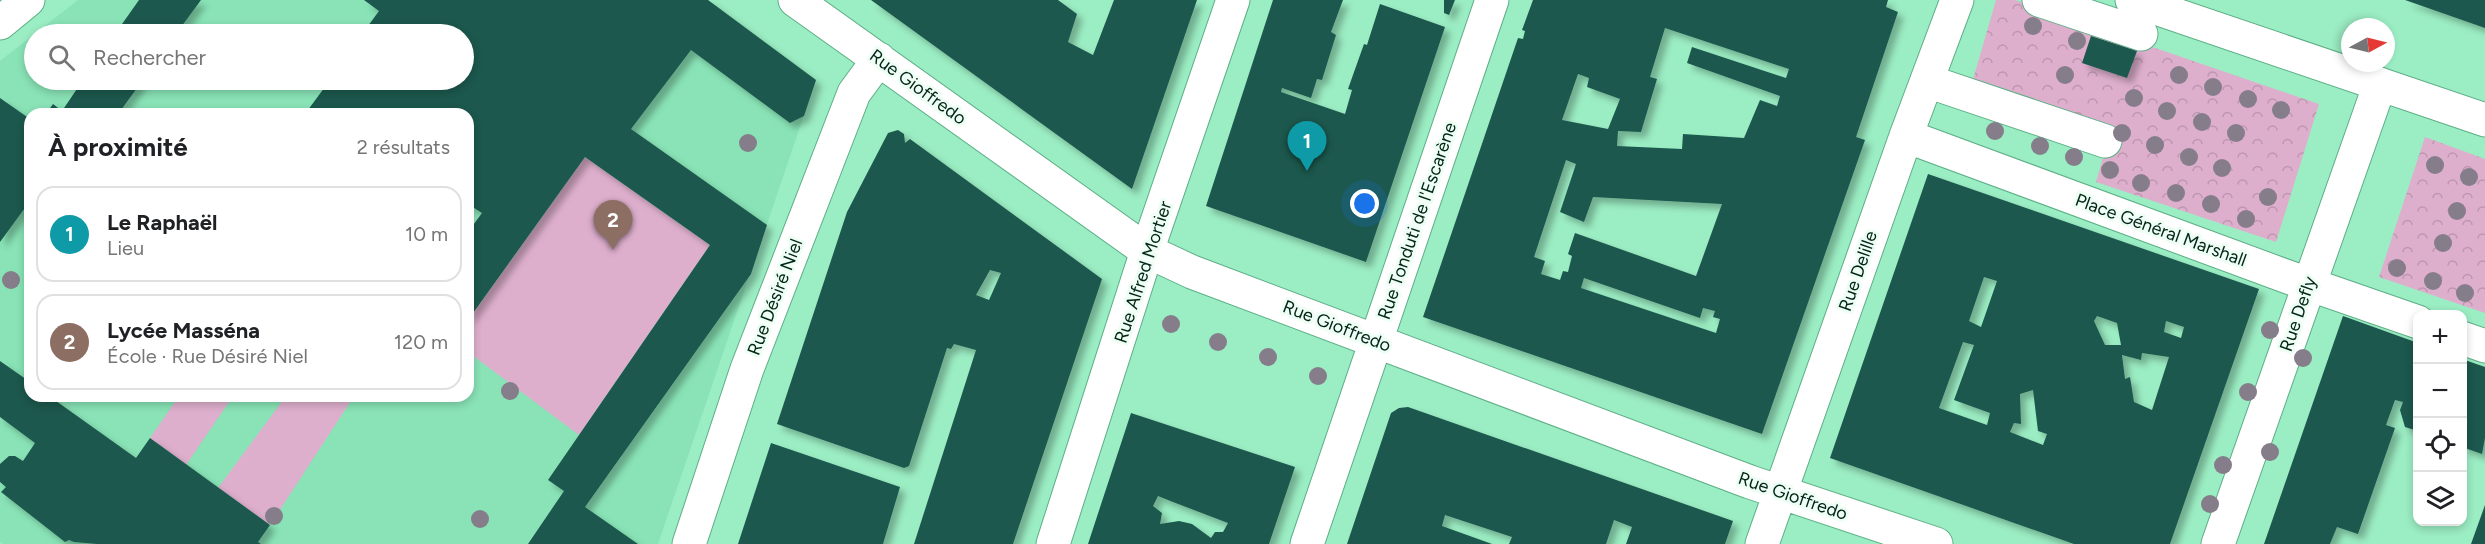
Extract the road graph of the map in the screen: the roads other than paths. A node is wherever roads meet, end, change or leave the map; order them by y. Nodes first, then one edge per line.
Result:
1 (28, 0) edge
2 (795, 0) edge
3 (1233, 0) edge
4 (1492, 0) edge
5 (1957, 0) edge
6 (2039, 0) edge
7 (2132, 0) edge
8 (0, 23) edge
9 (2141, 34) dead end
10 (879, 59) junction
11 (1927, 81) junction
12 (2380, 84) junction
13 (2485, 120) edge
14 (1906, 136) junction
15 (2105, 141) dead end
16 (1147, 251) junction
17 (2309, 284) junction
18 (2413, 320) edge
19 (2467, 339) edge
20 (1375, 340) junction
21 (2485, 346) edge
22 (1780, 492) junction
23 (689, 544) edge
24 (1053, 544) edge
25 (1307, 544) edge
26 (1762, 544) edge
27 (1936, 544) edge
28 (2218, 544) edge

1 - 8 street
2 - 10 street, Rue Gioffredo
3 - 16 street, Rue Alfred Mortier
4 - 20 street, Rue Tonduti de l'Escarène
5 - 11 street, Rue Delille
6 - 9 street
7 - 12 street
10 - 16 street, Rue Gioffredo
10 - 23 street, Rue Désiré Niel
11 - 14 street, Rue Delille
11 - 15 street
12 - 13 street
12 - 17 street, Rue Defly
14 - 17 street, Place Général Marshall
14 - 22 street, Rue Delille
16 - 20 street, Rue Gioffredo
16 - 24 street, Rue Alfred Mortier
17 - 18 street, Place Général Marshall
17 - 28 street, Rue Defly
19 - 21 street
20 - 22 street, Rue Gioffredo
20 - 25 street, Rue Tonduti de l'Escarène
22 - 26 street, Rue Delille
22 - 27 street, Rue Gioffredo

